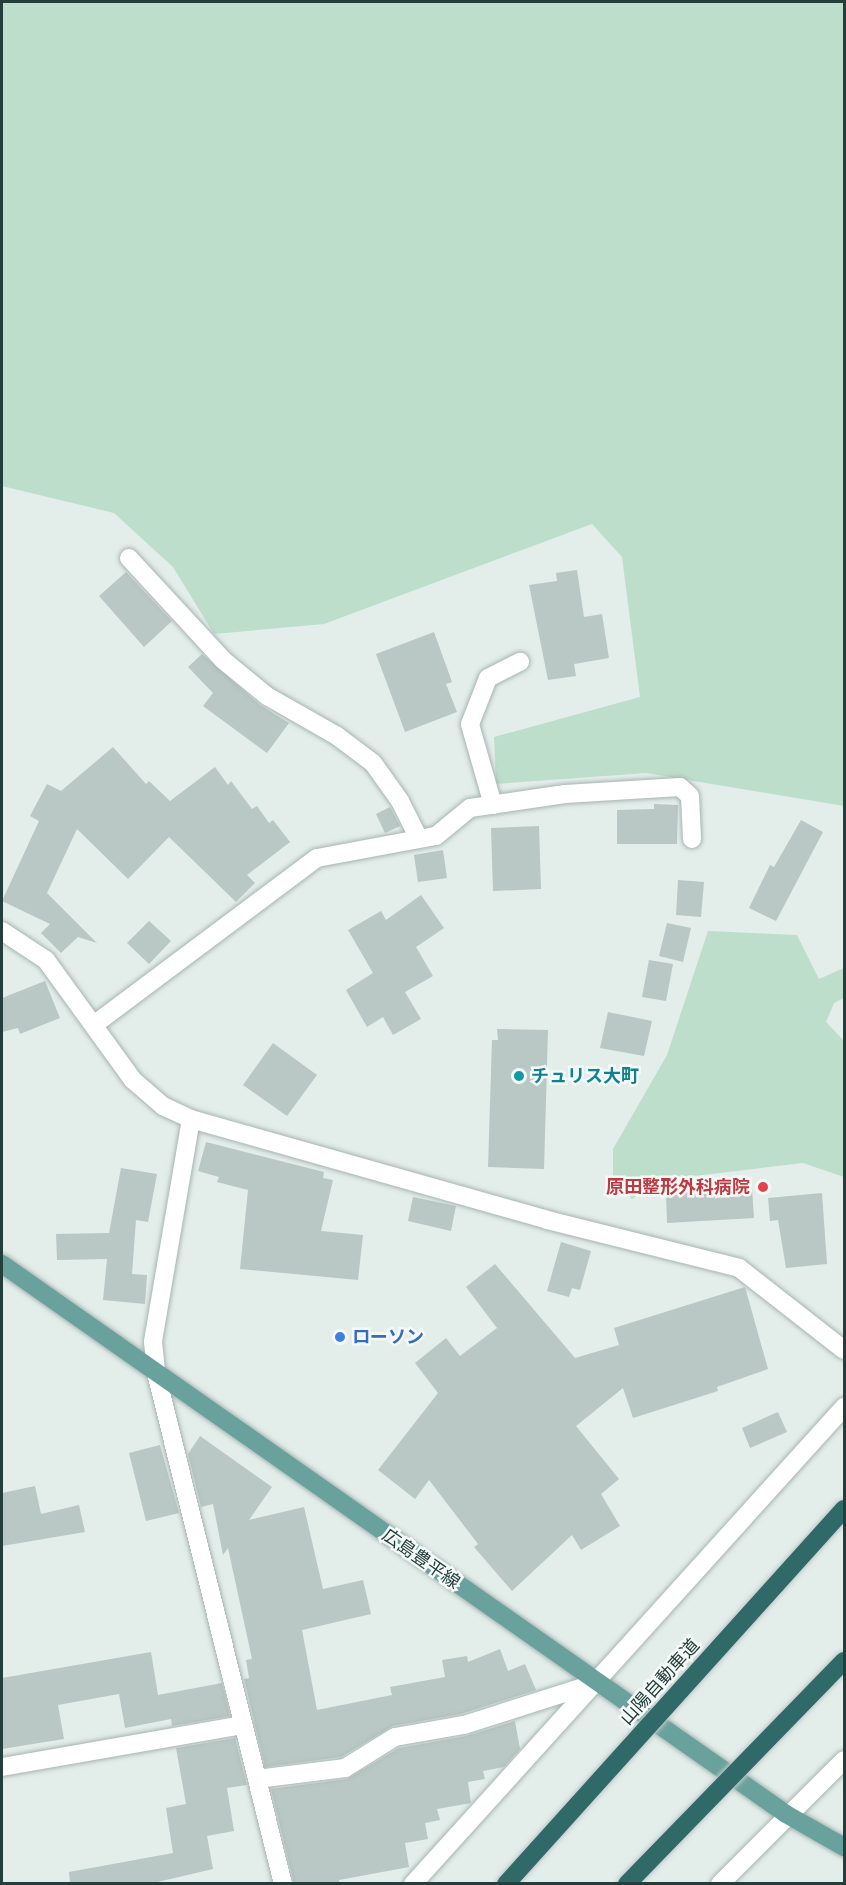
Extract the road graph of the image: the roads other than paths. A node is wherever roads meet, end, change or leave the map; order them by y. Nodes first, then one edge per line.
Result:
1 (129, 558) dead end
2 (520, 663) dead end
3 (493, 805) junction
4 (418, 839) junction
5 (692, 839) dead end
6 (2, 931) edge
7 (95, 1024) junction
8 (191, 1119) junction
9 (2, 1264) edge
10 (844, 1350) edge
11 (156, 1373) junction
12 (844, 1407) edge
13 (844, 1509) edge
14 (844, 1661) edge
15 (596, 1683) junction
16 (243, 1725) junction
17 (844, 1760) edge
18 (2, 1767) edge
19 (257, 1779) junction
20 (786, 1814) junction
21 (844, 1847) edge
22 (283, 1884) edge
23 (413, 1884) edge
24 (506, 1884) edge
25 (627, 1884) edge
26 (720, 1884) edge

1 - 4 street
2 - 3 street
3 - 4 street
3 - 5 street
4 - 7 street
6 - 7 street
7 - 8 street
8 - 10 street
8 - 11 street
9 - 11 main road, 広島豊平線
11 - 15 main road, 広島豊平線
11 - 16 street
12 - 15 street
13 - 24 highway, 山陽自動車道, bridge
14 - 25 highway, bridge
15 - 19 street
15 - 20 main road, 広島豊平線
15 - 23 street
16 - 18 street
16 - 19 street
17 - 20 street
19 - 22 street
20 - 21 main road, 広島豊平線
20 - 26 street

